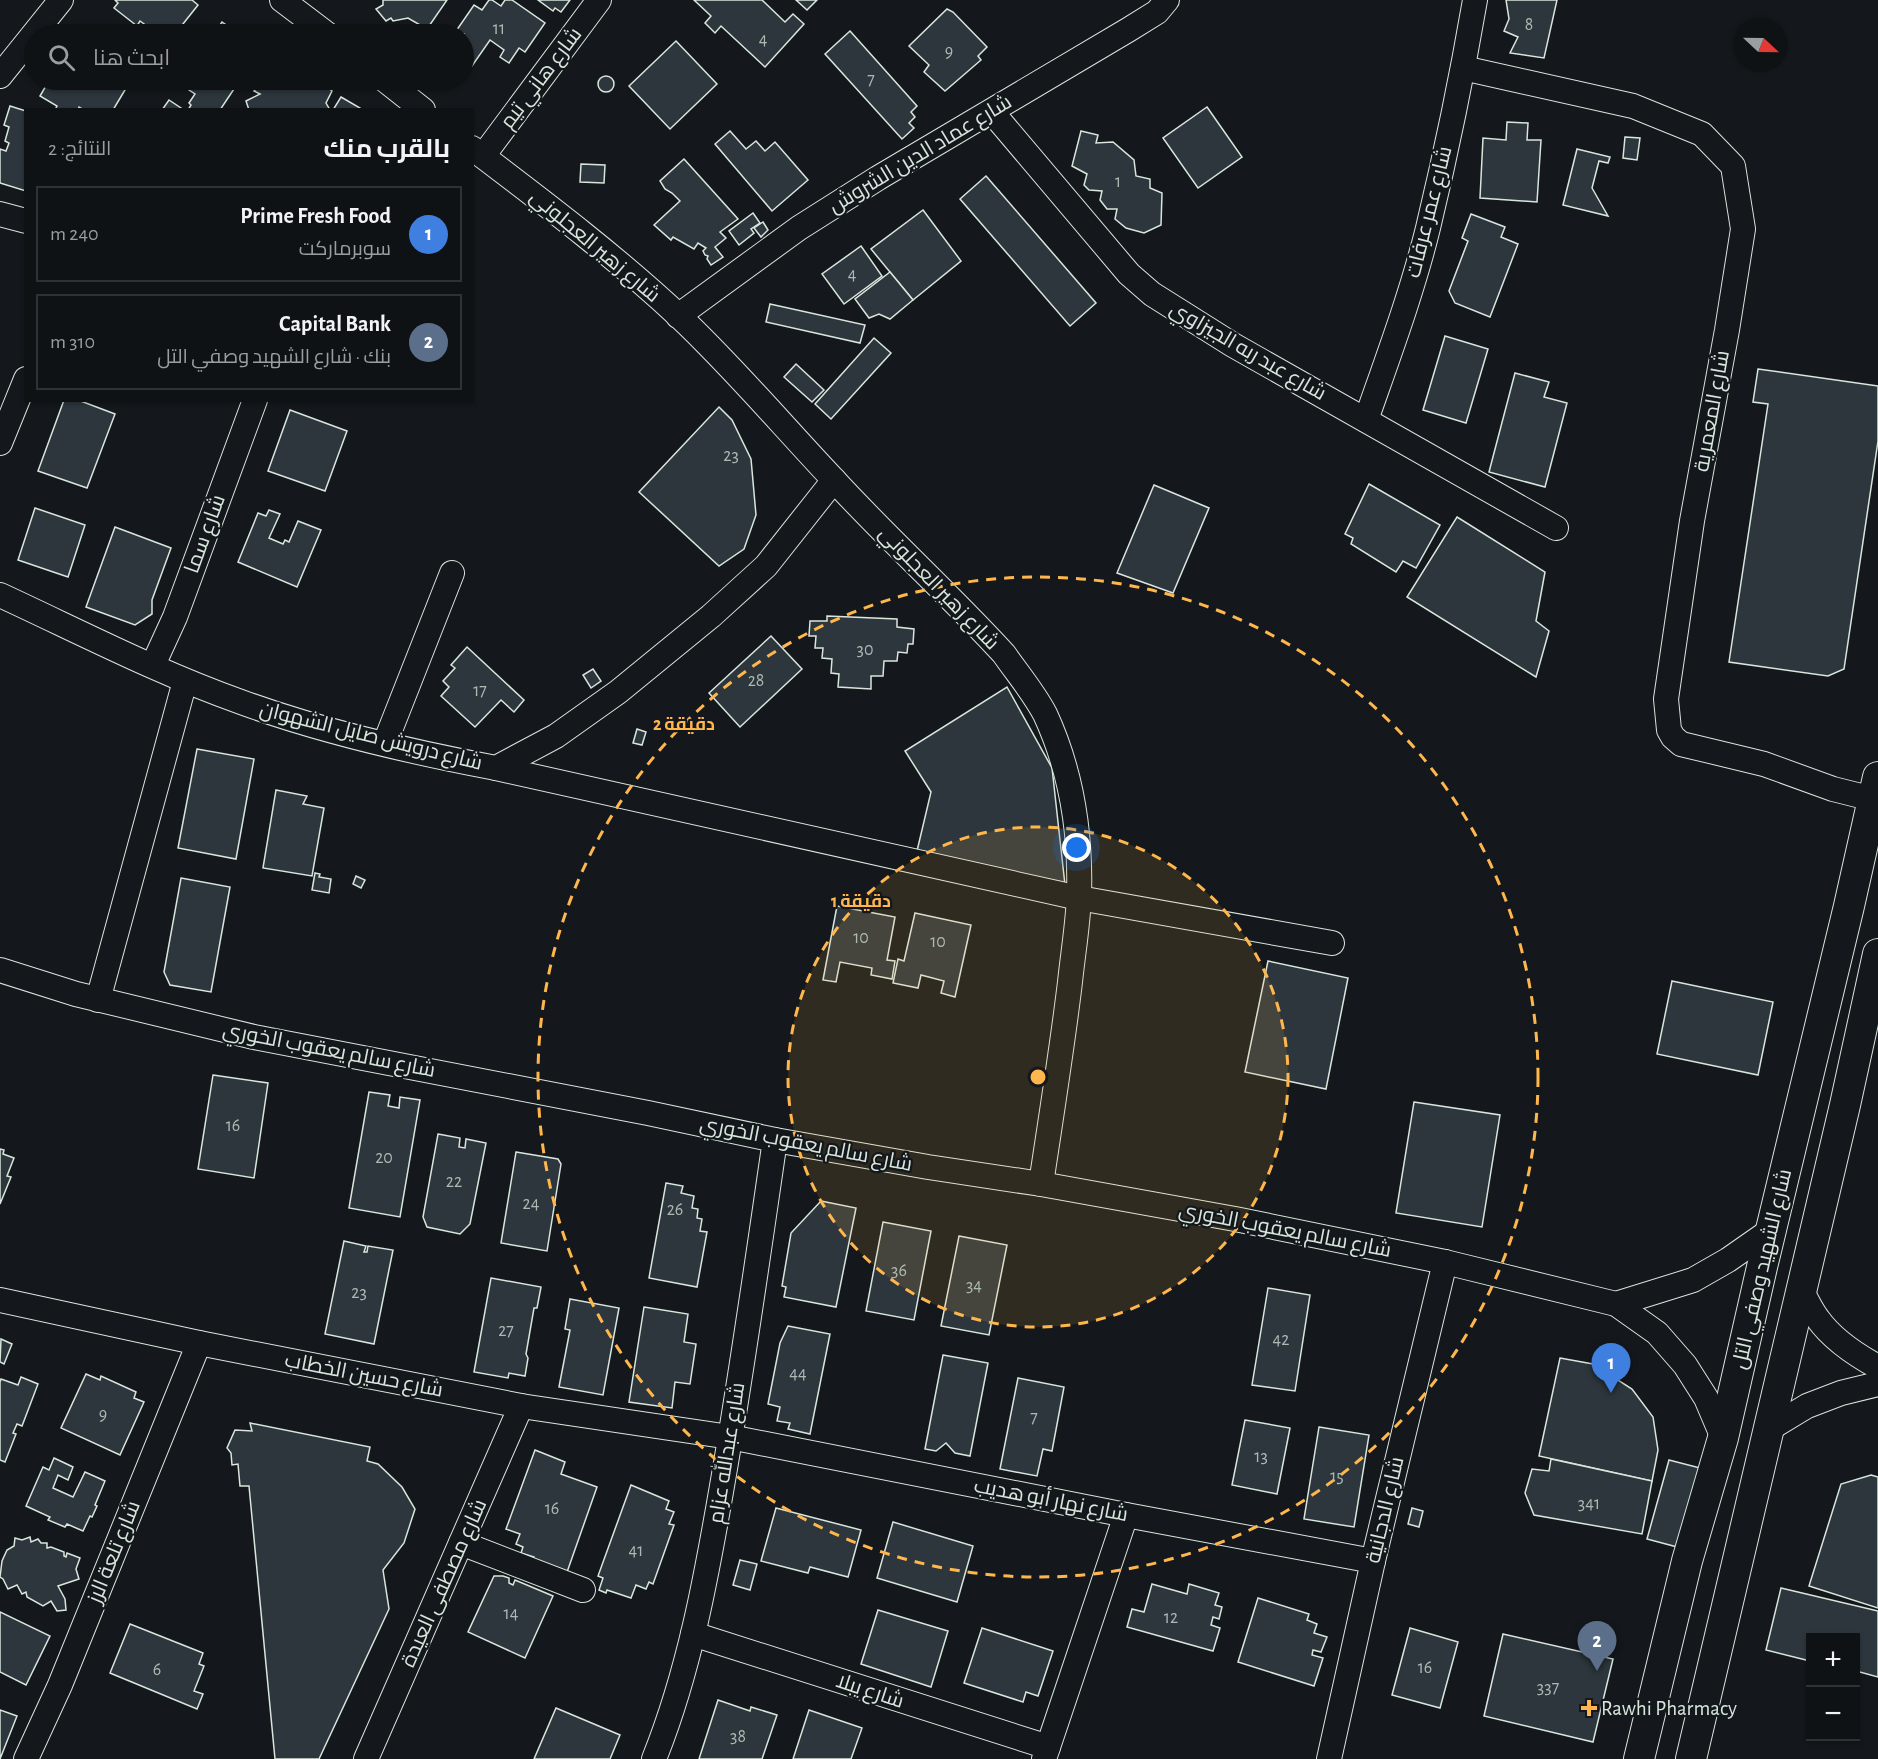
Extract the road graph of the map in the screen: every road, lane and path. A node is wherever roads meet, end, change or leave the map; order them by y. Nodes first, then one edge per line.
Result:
1 (60, 0) edge
2 (282, 0) edge
3 (600, 0) edge
4 (1167, 0) edge
5 (1475, 0) edge
6 (41, 24) edge
7 (314, 24) edge
8 (24, 46) edge
9 (1463, 68) junction
10 (0, 76) edge
11 (398, 90) edge
12 (420, 108) edge
13 (992, 112) junction
14 (478, 152) edge
15 (0, 213) edge
16 (24, 220) edge
17 (678, 316) junction
18 (24, 384) edge
19 (254, 402) edge
20 (1366, 420) junction
21 (0, 443) edge
22 (834, 480) junction
23 (1556, 528) dead end
24 (452, 573) dead end
25 (0, 596) edge
26 (153, 665) junction
27 (185, 681) junction
28 (384, 743) junction
29 (496, 768) junction
30 (1876, 788) edge
31 (1079, 898) junction
32 (1332, 943) dead end
33 (1878, 954) edge
34 (0, 970) edge
35 (99, 1000) junction
36 (775, 1140) junction
37 (1041, 1184) junction
38 (1771, 1230) junction
39 (1444, 1262) junction
40 (1801, 1290) junction
41 (0, 1300) edge
42 (1616, 1304) junction
43 (199, 1343) junction
44 (1878, 1367) edge
45 (1878, 1384) edge
46 (521, 1406) junction
47 (1769, 1429) junction
48 (730, 1437) junction
49 (1724, 1438) junction
50 (1126, 1515) junction
51 (461, 1543) junction
52 (1372, 1561) junction
53 (583, 1590) dead end
54 (693, 1634) junction
55 (1046, 1753) edge
56 (26, 1759) edge
57 (366, 1759) edge
58 (654, 1759) edge
59 (1329, 1759) edge
60 (1639, 1759) edge
61 (1691, 1759) edge

1 - 6 street
2 - 7 street
3 - 14 street, شارع هاني تيم
4 - 13 street, شارع عماد الدين الشروش
5 - 9 street, شارع عمر عرفات
8 - 10 street
9 - 20 street, شارع عمر عرفات
9 - 30 street, شارع المعمرية
11 - 12 street
13 - 17 street, شارع عماد الدين الشروش
13 - 20 street, شارع عبد ربه الجيزاوي
14 - 17 street, شارع زهير العجلوني
15 - 16 street
17 - 22 street, شارع زهير العجلوني
18 - 21 street
19 - 26 street, شارع سما
20 - 23 street, شارع عبد ربه الجيزاوي
22 - 29 street, شارع درويش صايل الشهوان
22 - 31 street, شارع زهير العجلوني
24 - 28 street
25 - 26 street, شارع درويش صايل الشهوان
26 - 27 street, شارع درويش صايل الشهوان
27 - 28 street, شارع درويش صايل الشهوان
27 - 35 street
28 - 29 street, شارع درويش صايل الشهوان
29 - 31 street
30 - 38 main road, شارع الشهيد وصفي التل
31 - 32 street
31 - 37 street, شارع زهير العجلوني
33 - 40 main road, شارع الشهيد وصفي التل
34 - 35 street, شارع سالم يعقوب الخوري
35 - 36 street, شارع سالم يعقوب الخوري
36 - 37 street, شارع سالم يعقوب الخوري
36 - 48 street, شارع عبدالله عزام
37 - 39 street, شارع سالم يعقوب الخوري
38 - 42 street
38 - 49 main road, شارع الشهيد وصفي التل
39 - 42 street, شارع سالم يعقوب الخوري
39 - 52 street, شارع الدجانية
40 - 44 street
40 - 47 main road, شارع الشهيد وصفي التل
41 - 43 street, شارع حسين الخطاب
42 - 49 street, شارع سالم يعقوب الخوري
43 - 46 street, شارع حسين الخطاب
43 - 56 street, شارع تلعة الرز
45 - 47 street
46 - 48 street, شارع حسين الخطاب
46 - 51 street, شارع مصطفى العيدة
47 - 61 main road, شارع الشهيد وصفي التل
48 - 50 street, شارع نهار أبو هديب
48 - 54 street, شارع عبدالله عزام
49 - 60 main road, شارع الشهيد وصفي التل
50 - 52 street, شارع نهار أبو هديب
50 - 55 street
51 - 53 street
51 - 57 street, شارع مصطفى العيدة
52 - 59 street, شارع الدجانية
54 - 55 street, شارع يبلا
54 - 58 street, شارع عبدالله عزام

